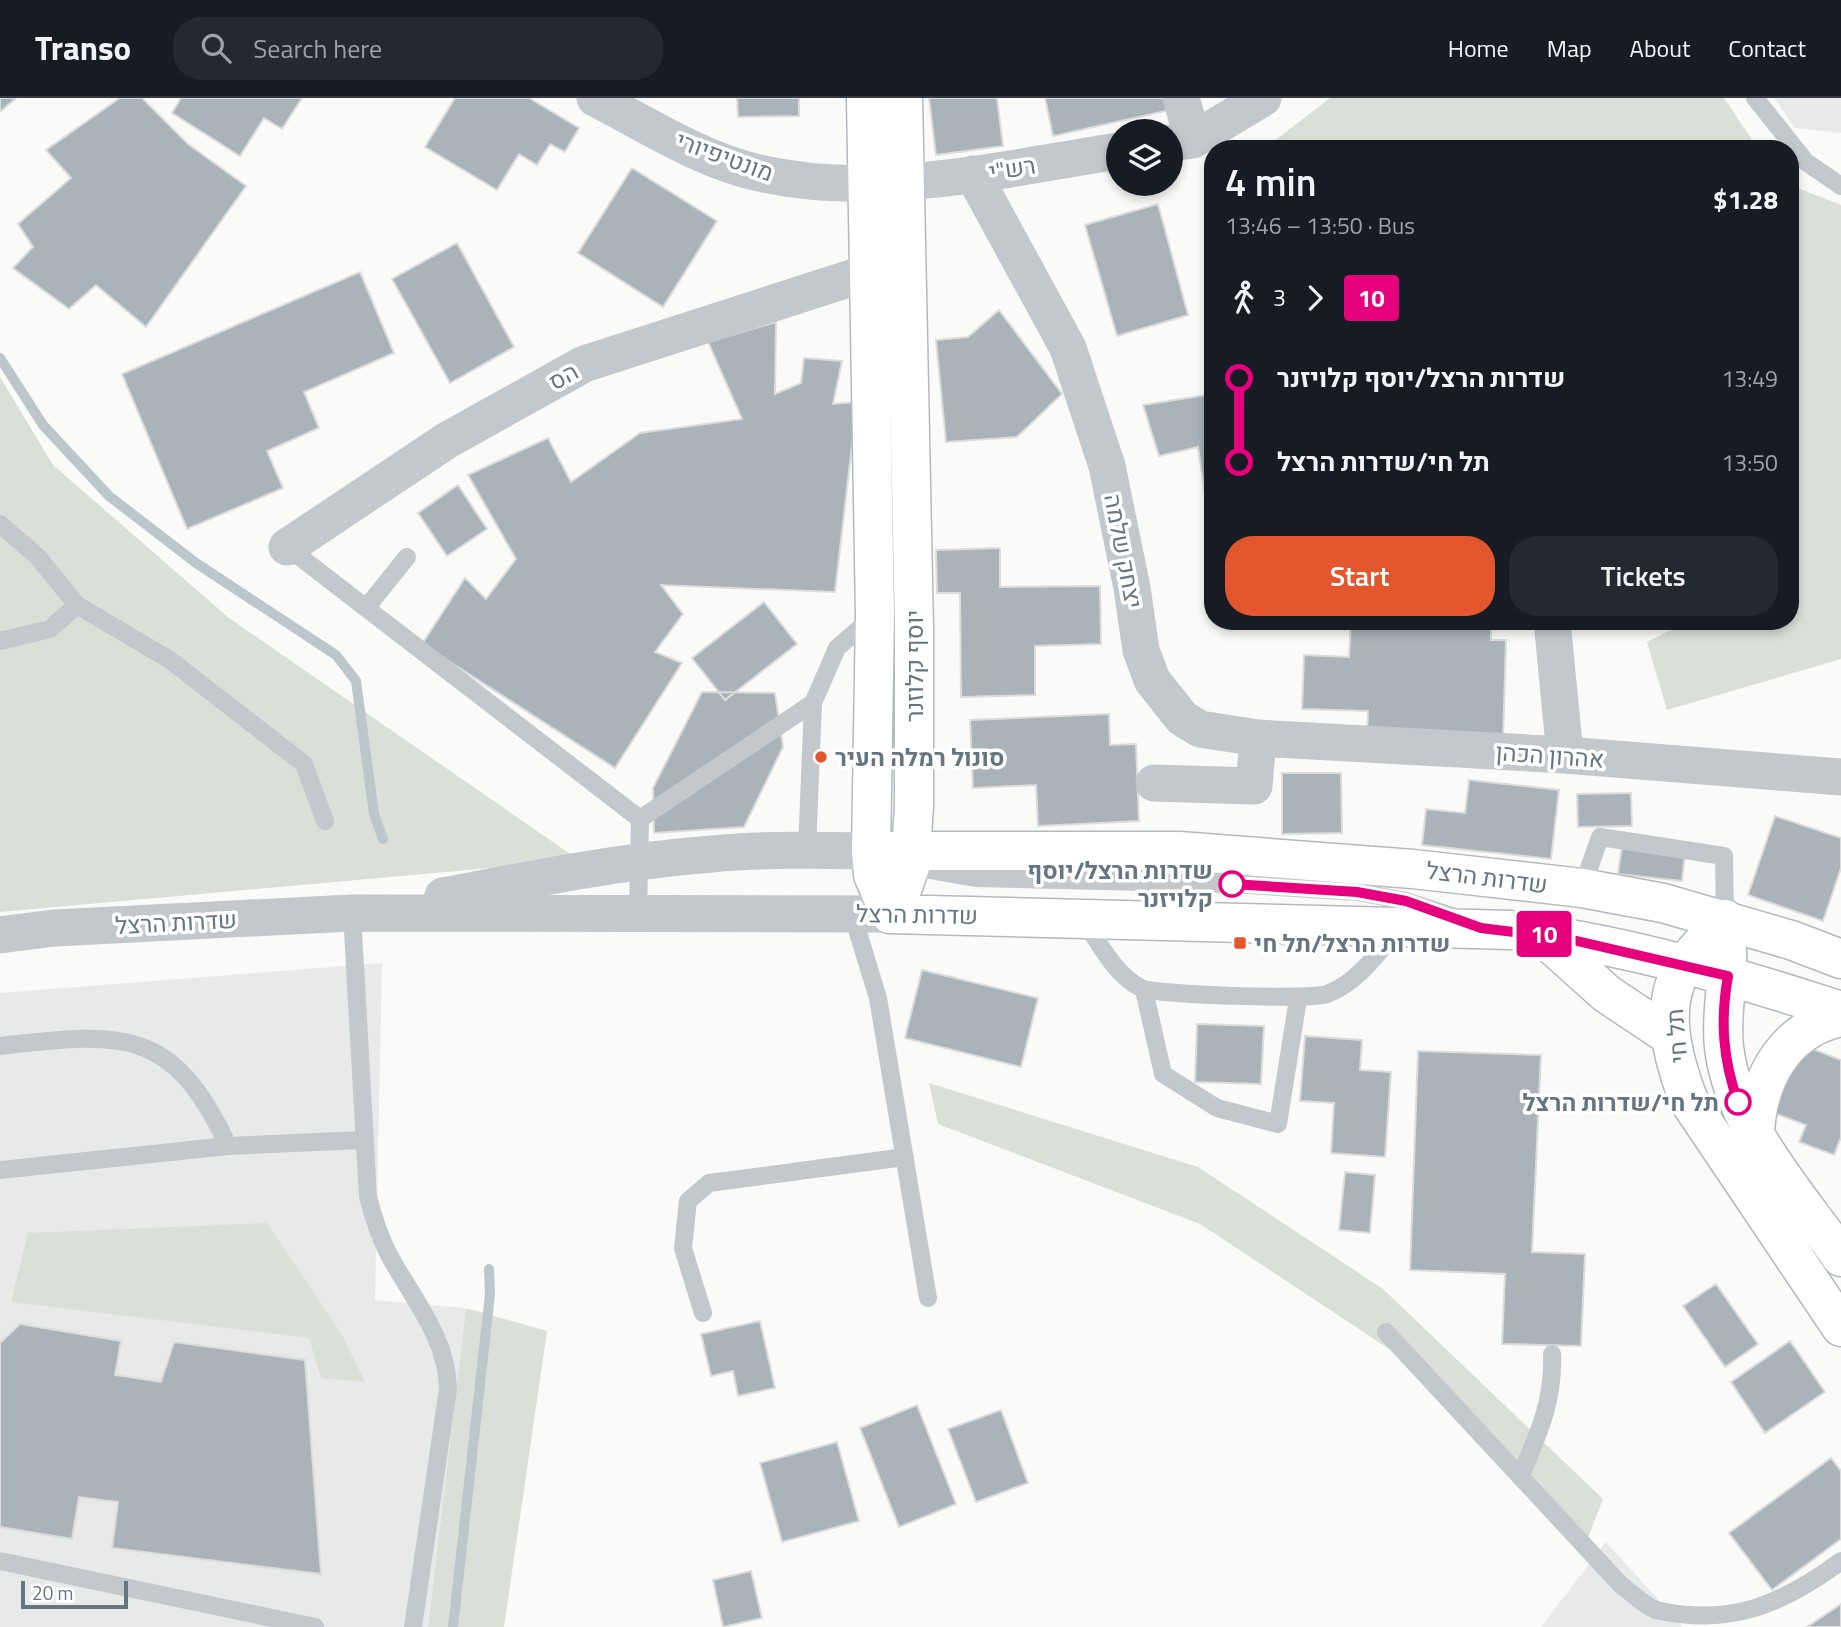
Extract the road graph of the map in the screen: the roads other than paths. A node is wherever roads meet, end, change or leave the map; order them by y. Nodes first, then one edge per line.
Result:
1 (595, 98) edge
2 (866, 98) edge
3 (903, 98) edge
4 (1181, 98) edge
5 (1263, 98) edge
6 (1755, 98) edge
7 (1181, 119) edge
8 (1183, 140) edge
9 (1788, 140) edge
10 (1106, 153) edge
11 (1799, 153) edge
12 (973, 174) junction
13 (905, 181) junction
14 (868, 183) junction
15 (1841, 186) edge
16 (870, 272) junction
17 (0, 524) edge
18 (287, 547) joint
19 (407, 557) dead end
20 (76, 606) junction
21 (366, 608) junction
22 (875, 615) junction
23 (1553, 630) edge
24 (0, 641) edge
25 (813, 703) junction
26 (1258, 738) junction
27 (1564, 755) junction
28 (1841, 777) edge
29 (1154, 783) dead end
30 (640, 819) junction
31 (325, 821) dead end
32 (807, 849) junction
33 (872, 851) junction
34 (911, 859) junction
35 (639, 862) junction
36 (1582, 888) junction
37 (352, 913) junction
38 (638, 913) junction
39 (852, 913) junction
40 (890, 914) junction
41 (1081, 916) junction
42 (1725, 919) junction
43 (1401, 925) junction
44 (1481, 928) junction
45 (1540, 934) junction
46 (0, 935) edge
47 (1841, 959) edge
48 (1684, 965) junction
49 (1728, 976) junction
50 (1144, 990) junction
51 (1298, 999) junction
52 (1841, 1011) edge
53 (1841, 1017) edge
54 (1671, 1036) junction
55 (0, 1046) edge
56 (1755, 1130) junction
57 (363, 1140) junction
58 (228, 1146) junction
59 (905, 1157) junction
60 (0, 1170) edge
61 (1841, 1257) edge
62 (928, 1298) dead end
63 (704, 1313) dead end
64 (1841, 1327) edge
65 (1386, 1332) dead end
66 (1552, 1354) dead end
67 (1520, 1477) junction
68 (0, 1561) edge
69 (1841, 1561) edge
70 (315, 1627) edge
71 (413, 1627) edge

1 - 14 street, מונטיפיורי
2 - 14 main road, יוסף קלוזנר
3 - 13 main road, יוסף קלוזנר
4 - 7 street
5 - 8 street
6 - 9 lane
10 - 12 street, רש"י
11 - 15 lane
12 - 13 street, רש"י
12 - 26 street, יצחק שלמה
13 - 14 street, מונטיפיורי
13 - 34 main road, יוסף קלוזנר
14 - 16 main road, יוסף קלוזנר
16 - 18 street, הס
16 - 22 main road, יוסף קלוזנר
17 - 20 lane
18 - 21 lane
19 - 21 lane
20 - 24 lane
20 - 31 lane
21 - 30 lane
22 - 25 lane
22 - 33 main road, יוסף קלוזנר
23 - 27 street
25 - 30 lane
25 - 32 lane
26 - 27 street, אהרון הכהן
26 - 29 street
27 - 28 street, אהרון הכהן
30 - 35 lane
32 - 33 street, שדרות הרצל
32 - 35 street, שדרות הרצל
33 - 34 main road, שדרות הרצל
33 - 40 main road, יוסף קלוזנר
34 - 36 main road, שדרות הרצל
34 - 40 main road, יוסף קלוזנר
34 - 44 lane, שדרות הרצל
35 - 37 street, שדרות הרצל
35 - 38 lane
36 - 42 main road, שדרות הרצל
36 - 42 lane
37 - 38 street, שדרות הרצל
37 - 46 street, שדרות הרצל
37 - 57 lane
38 - 39 street, שדרות הרצל
39 - 40 street, שדרות הרצל
39 - 59 lane
40 - 41 main road, שדרות הרצל
41 - 43 main road, שדרות הרצל
41 - 50 lane
42 - 47 main road, שדרות הרצל
42 - 48 main road, תל חי
42 - 49 main road, תל חי
43 - 44 main road, שדרות הרצל
43 - 51 lane
44 - 45 main road, שדרות הרצל
45 - 48 main road, שדרות הרצל
45 - 54 main road
48 - 49 main road, שדרות הרצל
48 - 54 main road, תל חי
49 - 52 main road, שדרות הרצל
49 - 56 main road, תל חי
50 - 51 lane
50 - 51 lane
53 - 56 main road
54 - 64 main road, תל חי
55 - 58 lane
56 - 61 main road, תל חי
57 - 58 lane
57 - 71 lane
58 - 60 lane
59 - 62 lane
59 - 63 lane
65 - 67 lane
66 - 67 lane
67 - 69 lane
68 - 70 lane

